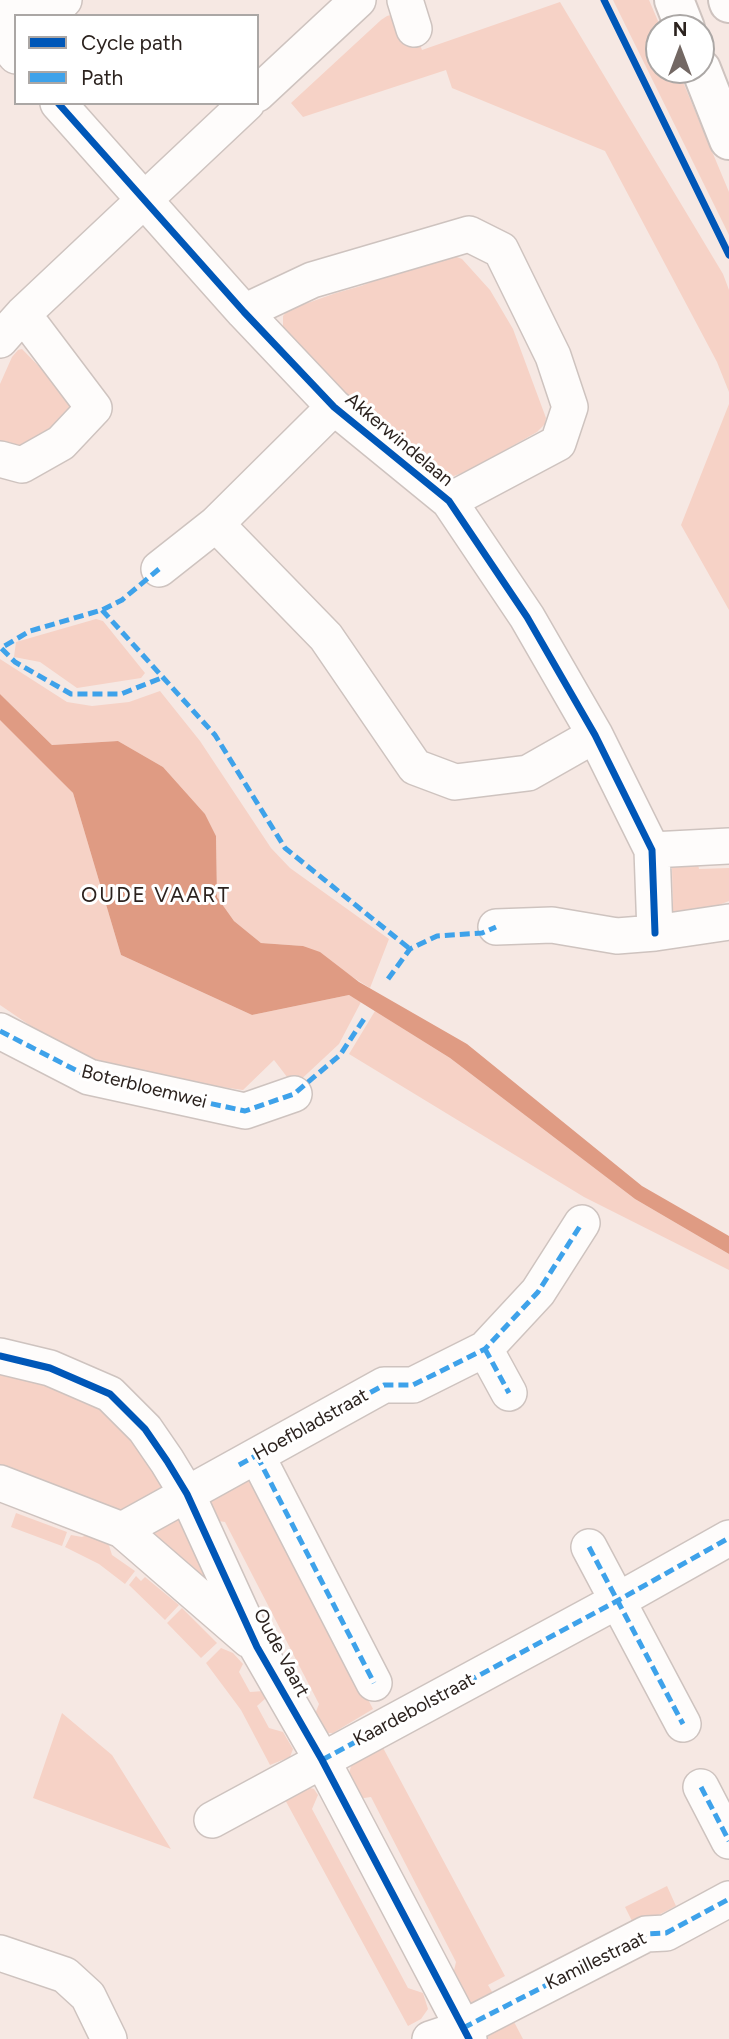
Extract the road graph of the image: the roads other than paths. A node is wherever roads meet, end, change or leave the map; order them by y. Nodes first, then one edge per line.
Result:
1 (64, 0) edge
2 (358, 0) edge
3 (49, 14) edge
4 (14, 28) edge
5 (7, 45) edge
6 (707, 84) edge
7 (259, 92) edge
8 (60, 105) edge
9 (245, 105) edge
10 (729, 140) edge
11 (143, 200) junction
12 (244, 312) junction
13 (23, 314) junction
14 (0, 340) edge
15 (334, 407) junction
16 (0, 458) edge
17 (449, 501) junction
18 (216, 523) junction
19 (159, 569) dead end
20 (595, 735) junction
21 (729, 846) edge
22 (652, 850) junction
23 (729, 922) edge
24 (496, 927) dead end
25 (655, 933) junction
26 (0, 1031) edge
27 (294, 1094) dead end
28 (582, 1223) dead end
29 (485, 1349) junction
30 (0, 1356) edge
31 (509, 1393) dead end
32 (257, 1456) junction
33 (0, 1483) edge
34 (187, 1494) junction
35 (122, 1530) junction
36 (729, 1538) edge
37 (589, 1547) dead end
38 (617, 1601) junction
39 (257, 1647) junction
40 (374, 1683) dead end
41 (683, 1724) dead end
42 (322, 1760) junction
43 (701, 1787) dead end
44 (212, 1820) dead end
45 (729, 1841) edge
46 (729, 1899) edge
47 (0, 1953) edge
48 (466, 2033) edge
49 (109, 2039) edge
50 (430, 2039) edge

1 - 3 street
2 - 7 street
4 - 5 street
6 - 10 main road
8 - 11 street, Akkerwindelaan
9 - 11 street
11 - 12 street, Akkerwindelaan
11 - 13 street
12 - 15 street, Akkerwindelaan
12 - 17 street, Akkerwindelaan
13 - 14 street
13 - 16 street
15 - 17 street, Akkerwindelaan
15 - 18 street, Akkerwindelaan
17 - 20 street, Akkerwindelaan
18 - 19 street, Akkerwindelaan
18 - 20 street
20 - 22 street, Akkerwindelaan
21 - 22 street
22 - 25 street, Akkerwindelaan
23 - 25 street
24 - 25 street
26 - 27 street, Boterbloemwei
28 - 29 street, Hoefbladstraat
29 - 31 street
29 - 32 street, Hoefbladstraat
30 - 34 street, Oude Vaart
32 - 34 street, Hoefbladstraat
32 - 40 street
33 - 35 street, Oude Vaart
34 - 35 street
34 - 39 street, Oude Vaart
35 - 39 street, Oude Vaart
36 - 38 street, Kaardebolstraat
37 - 38 street
38 - 41 street
38 - 42 street, Kaardebolstraat
39 - 42 street, Oude Vaart
42 - 44 street, Kaardebolstraat
42 - 48 street, Oude Vaart
43 - 45 street
46 - 48 street, Kamillestraat
47 - 49 street
48 - 50 street, Kamillestraat

